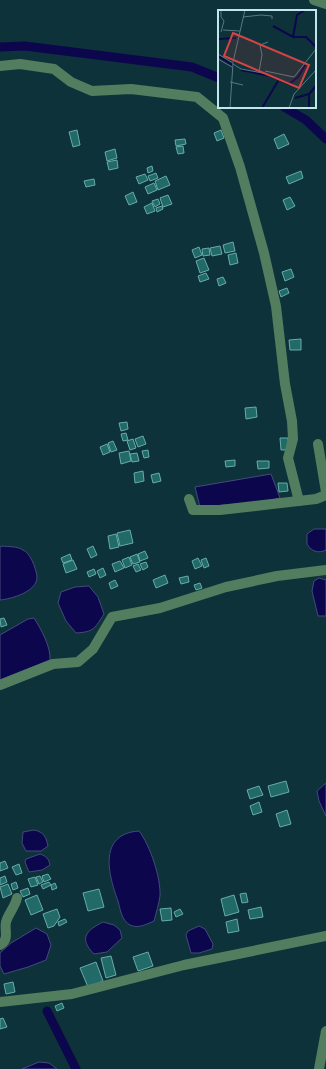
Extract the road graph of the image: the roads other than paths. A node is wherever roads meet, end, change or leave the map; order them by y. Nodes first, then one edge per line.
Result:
1 (314, 0) edge
2 (326, 4) edge
3 (0, 66) edge
4 (318, 444) dead end
5 (326, 492) edge
6 (326, 495) edge
7 (190, 499) dead end
8 (300, 500) junction
9 (326, 570) edge
10 (0, 685) edge
11 (18, 898) dead end
12 (326, 936) edge
13 (0, 945) edge
14 (0, 1002) edge
15 (326, 1031) edge
16 (319, 1069) edge

1 - 2 street
3 - 8 street
4 - 5 street
6 - 8 street
7 - 8 street
9 - 10 street
11 - 13 street
12 - 14 street
15 - 16 street

